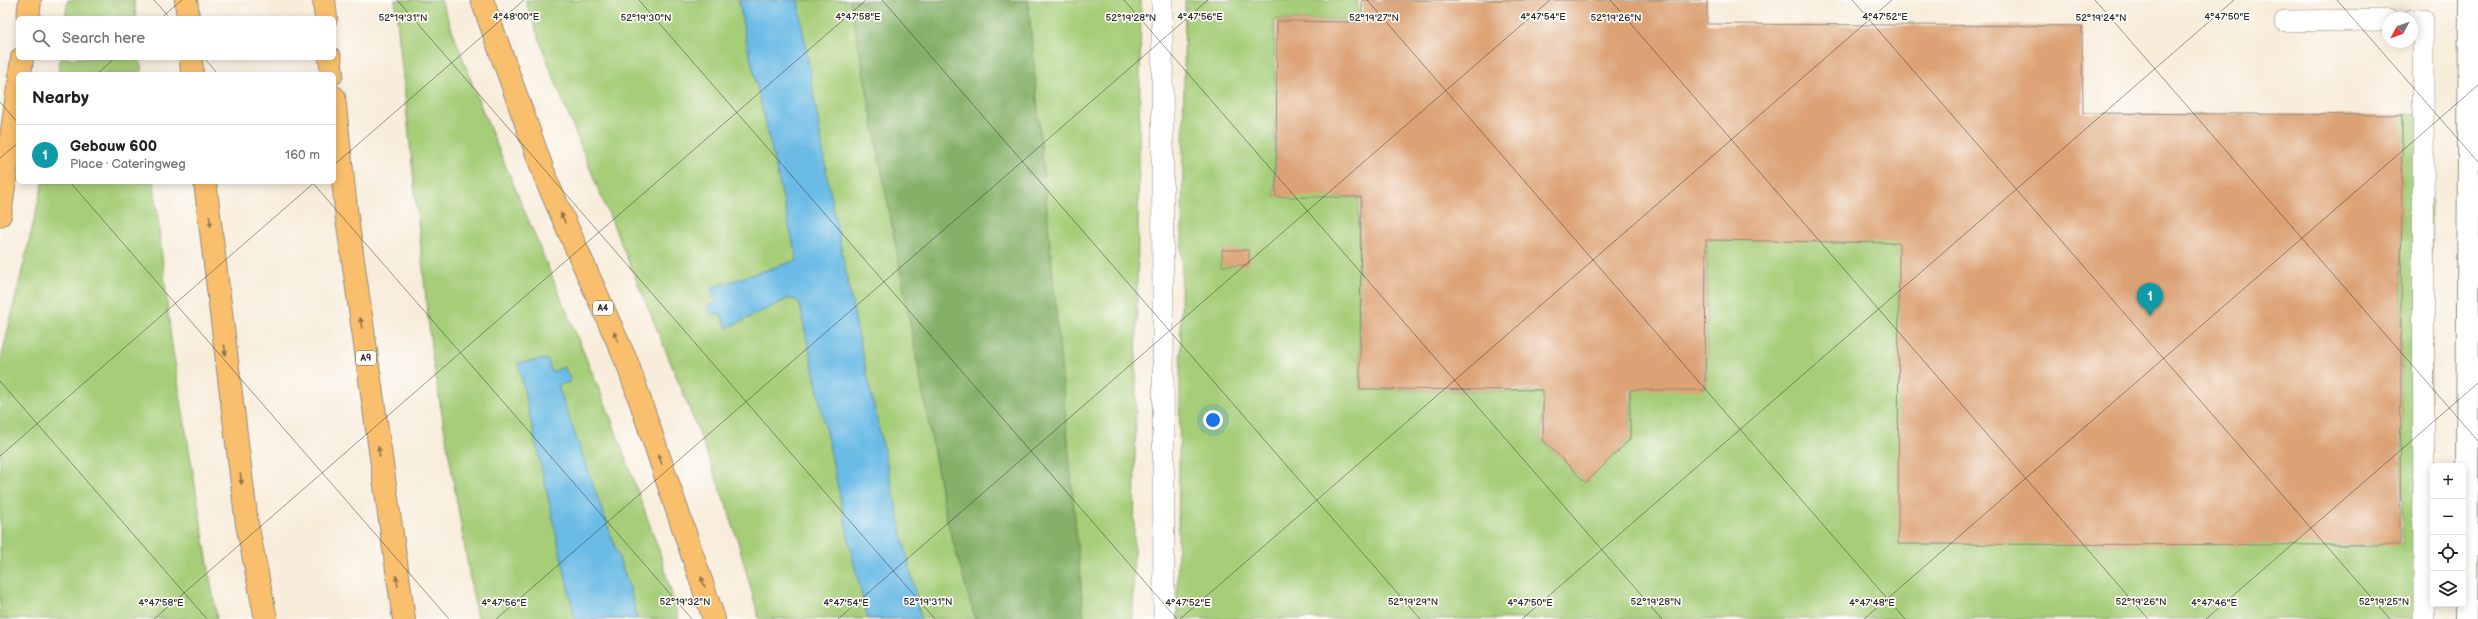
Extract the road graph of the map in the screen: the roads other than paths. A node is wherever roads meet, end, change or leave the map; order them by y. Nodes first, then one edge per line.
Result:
1 (30, 0) edge
2 (186, 0) edge
3 (324, 0) edge
4 (482, 0) edge
5 (1162, 0) edge
6 (2470, 0) edge
7 (28, 16) edge
8 (188, 16) edge
9 (326, 16) edge
10 (2382, 20) edge
11 (2418, 20) edge
12 (2285, 21) dead end
13 (22, 60) edge
14 (191, 60) edge
15 (330, 60) edge
16 (20, 72) edge
17 (192, 72) edge
18 (332, 72) edge
19 (16, 102) edge
20 (336, 116) edge
21 (205, 184) edge
22 (0, 215) edge
23 (266, 619) edge
24 (404, 619) edge
25 (714, 619) edge
26 (1164, 619) edge
27 (2424, 619) edge
28 (2466, 619) edge

1 - 7 highway
2 - 8 highway
3 - 9 highway
25 -> 4 highway, A4
5 - 26 lane
6 - 28 street
10 - 12 lane
11 - 27 lane
13 - 16 highway
14 - 17 highway
15 - 18 highway
19 - 22 highway
24 -> 20 highway, A9
21 -> 23 highway

